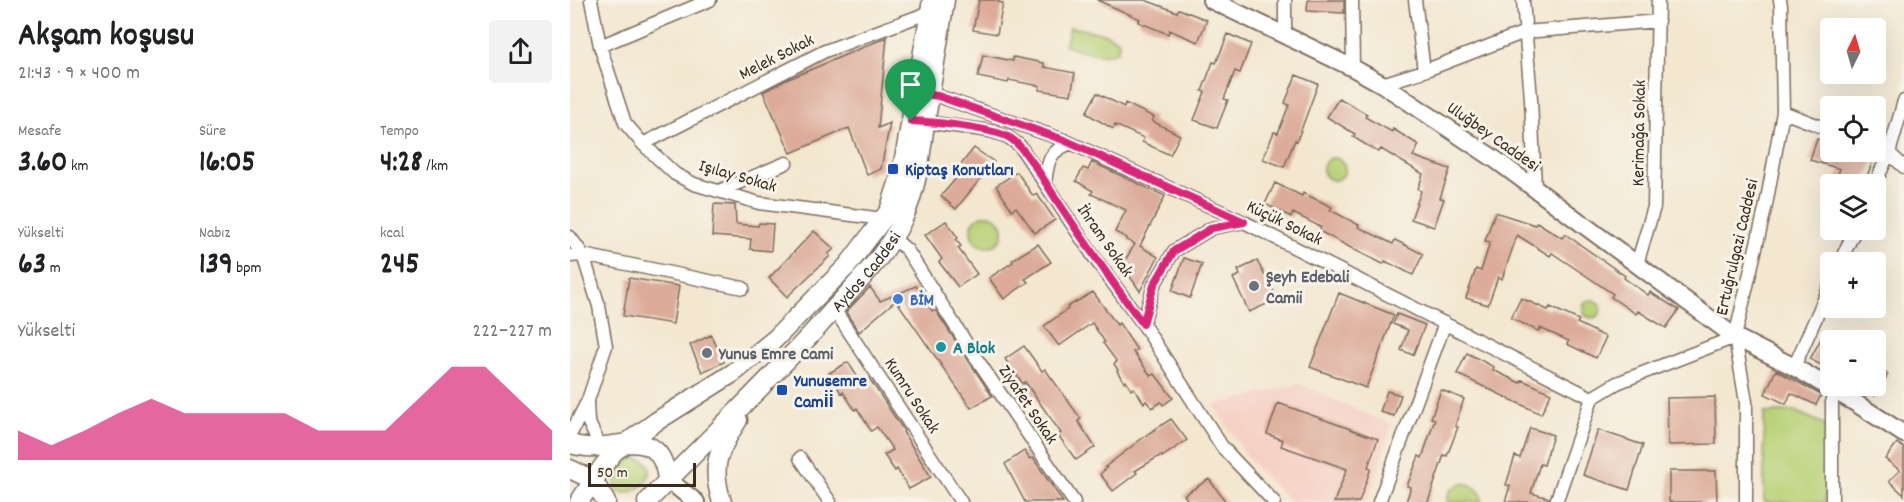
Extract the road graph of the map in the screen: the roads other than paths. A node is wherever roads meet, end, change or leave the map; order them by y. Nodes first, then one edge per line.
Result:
1 (591, 0) edge
2 (710, 0) edge
3 (945, 0) edge
4 (1211, 0) edge
5 (1285, 0) edge
6 (1352, 0) edge
7 (1415, 0) edge
8 (1523, 0) edge
9 (1658, 0) edge
10 (1780, 0) edge
11 (931, 6) edge
12 (1658, 21) junction
13 (1526, 32) junction
14 (1285, 35) junction
15 (600, 46) junction
16 (1353, 68) junction
17 (1424, 71) junction
18 (1382, 84) junction
19 (924, 93) junction
20 (1904, 100) edge
21 (1784, 112) junction
22 (919, 121) junction
23 (1820, 126) edge
24 (1071, 143) junction
25 (643, 144) junction
26 (1886, 152) edge
27 (1889, 153) junction
28 (786, 163) dead end
29 (1904, 167) edge
30 (1880, 174) edge
31 (1045, 183) junction
32 (1535, 188) junction
33 (719, 191) junction
34 (883, 219) junction
35 (1244, 222) junction
36 (570, 237) edge
37 (893, 238) junction
38 (576, 255) edge
39 (1637, 264) junction
40 (743, 288) dead end
41 (1820, 308) edge
42 (834, 309) junction
43 (1445, 323) junction
44 (1143, 324) junction
45 (1735, 337) junction
46 (1794, 367) junction
47 (1820, 382) edge
48 (755, 392) junction
49 (1832, 396) edge
50 (1843, 396) edge
51 (1592, 398) junction
52 (587, 403) junction
53 (1904, 434) edge
54 (570, 435) edge
55 (628, 442) junction
56 (570, 444) edge
57 (600, 446) junction
58 (801, 458) dead end
59 (570, 469) edge
60 (667, 479) junction
61 (593, 480) junction
62 (579, 502) edge
63 (606, 502) edge
64 (647, 502) edge
65 (696, 502) edge
66 (722, 502) edge
67 (830, 502) edge
68 (961, 502) edge
69 (1074, 502) edge
70 (1274, 502) edge
71 (1379, 502) edge
72 (1556, 502) edge
73 (1746, 502) edge
74 (1832, 502) edge

1 - 15 street, Işılay Sokak
2 - 15 street
3 - 19 main road, Aydos Caddesi
4 - 14 street, Uluğbey Caddesi
5 - 14 street
6 - 16 street
7 - 17 street
8 - 13 street
9 - 12 street, Kerimağa Sokak
10 - 21 street, Ertuğrulgazi Caddesi
11 - 19 main road, Aydos Caddesi
11 - 25 street, Melek Sokak
12 - 13 street
12 - 39 street, Kerimağa Sokak
13 - 17 street
13 - 32 street
14 - 16 street, Uluğbey Caddesi
15 - 25 street, Işılay Sokak
16 - 18 street, Uluğbey Caddesi
17 - 18 street
18 - 32 street, Uluğbey Caddesi
19 - 22 main road, Aydos Caddesi
19 - 24 street, Küçük Sokak
20 - 27 street
21 - 23 street
21 - 45 street, Ertuğrulgazi Caddesi
22 - 31 street, İhram Sokak
22 - 34 main road, Aydos Caddesi
22 - 37 main road, Aydos Caddesi
24 - 31 street
24 - 35 street, Küçük Sokak
25 - 33 street, Işılay Sokak
26 - 27 street
27 - 29 street
27 - 30 street
28 - 33 street
31 - 44 street, İhram Sokak
32 - 39 street, Uluğbey Caddesi
33 - 34 street, Işılay Sokak
34 - 55 main road, Aydos Caddesi
35 - 43 street, Küçük Sokak
35 - 44 street
36 - 38 street
37 - 42 main road, Aydos Caddesi
37 - 69 street, Ziyafet Sokak
38 - 40 street
38 - 52 street
39 - 45 street, Uluğbey Caddesi
41 - 46 street
42 - 48 main road, Aydos Caddesi
42 - 68 street, Kumru Sokak
43 - 51 street, Küçük Sokak
43 - 71 street
44 - 70 street, İhram Sokak
45 - 46 street, Uluğbey Caddesi
45 - 51 street
45 - 73 street, Ertuğrulgazi Caddesi
46 - 47 street, Uluğbey Caddesi
48 - 60 main road, Aydos Caddesi
48 - 66 main road
49 - 74 street
50 - 53 street, Uluğbey Caddesi
51 - 72 street
52 - 54 street
52 - 57 street
55 - 57 main road
55 - 60 main road
55 - 61 main road, Aydos Caddesi
56 - 57 main road
58 - 67 street
59 - 61 main road
60 - 64 main road, Aydos Caddesi
60 - 65 street
61 - 62 main road
61 - 63 main road

